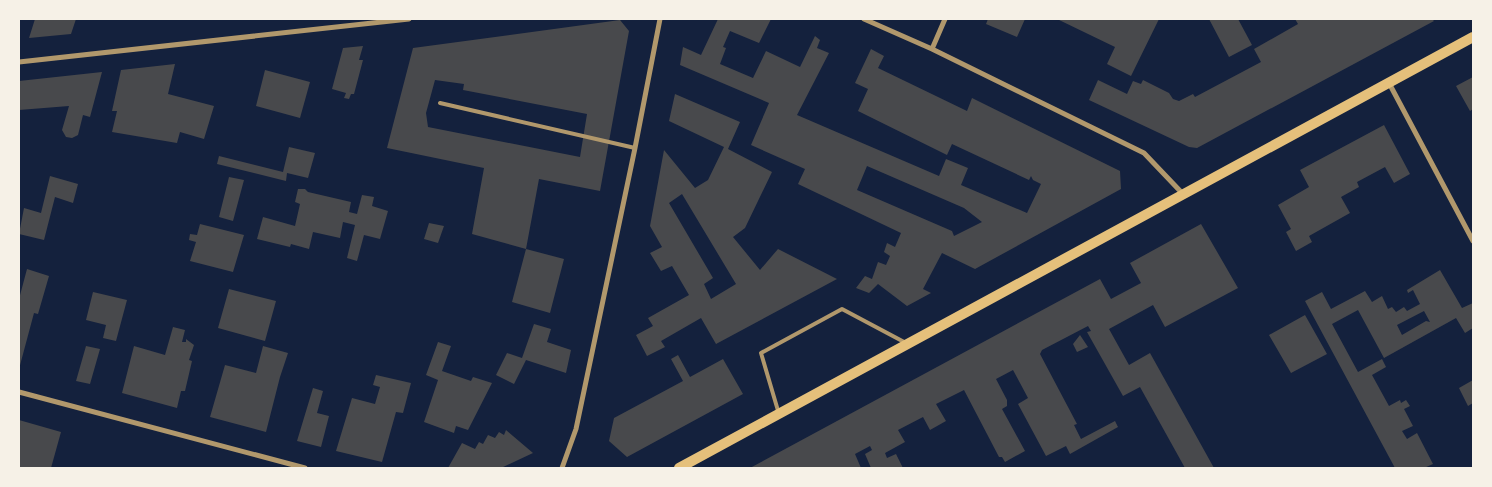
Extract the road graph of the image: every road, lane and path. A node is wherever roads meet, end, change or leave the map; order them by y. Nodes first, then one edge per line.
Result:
1 (409, 19) edge
2 (660, 19) edge
3 (864, 19) edge
4 (945, 19) edge
5 (1473, 37) edge
6 (932, 49) junction
7 (19, 62) edge
8 (1389, 83) junction
9 (440, 103) dead end
10 (635, 148) junction
11 (1184, 195) junction
12 (1473, 241) edge
13 (908, 344) junction
14 (19, 392) edge
15 (779, 415) junction
16 (305, 468) edge
17 (562, 468) edge
18 (679, 468) edge

1 - 7 street
2 - 10 street
3 - 6 street
4 - 6 street
5 - 8 main road
6 - 11 street
8 - 11 main road
8 - 12 street
9 - 10 lane
10 - 17 street
11 - 13 main road
13 - 15 main road
13 - 15 lane
14 - 16 street
15 - 18 main road

